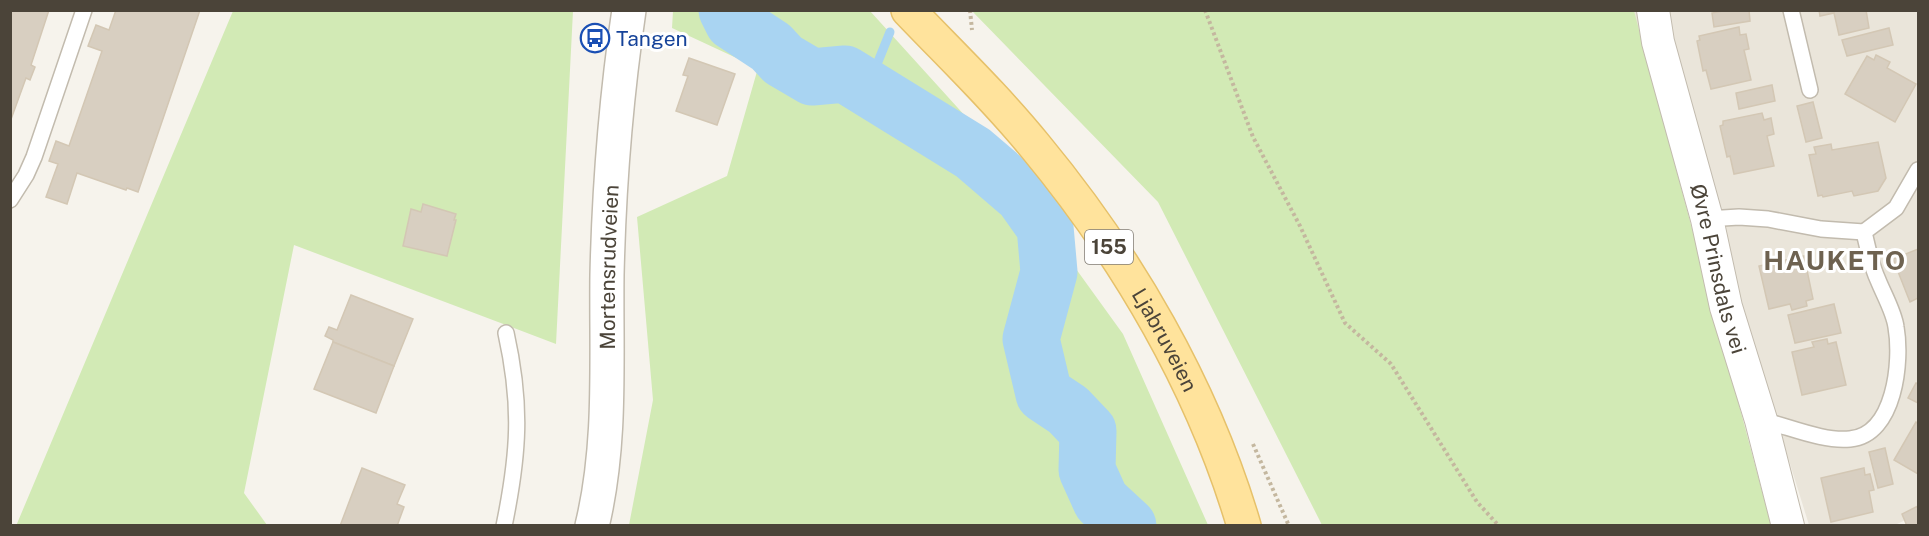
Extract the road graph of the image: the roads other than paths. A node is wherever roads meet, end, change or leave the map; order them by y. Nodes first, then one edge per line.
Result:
1 (84, 10) edge
2 (629, 10) edge
3 (908, 10) edge
4 (1653, 10) edge
5 (1791, 10) edge
6 (1810, 90) dead end
7 (1918, 170) edge
8 (10, 200) edge
9 (1707, 219) junction
10 (1864, 232) junction
11 (506, 333) dead end
12 (1761, 420) junction
13 (504, 525) edge
14 (591, 525) edge
15 (1244, 525) edge
16 (1788, 525) edge

1 - 8 lane
2 - 14 street, Mortensrudveien
3 - 15 main road, Ljabruveien / 155
4 - 9 street, Øvre Prinsdals vei
5 - 6 lane
7 - 10 lane
9 - 10 lane
9 - 12 street, Øvre Prinsdals vei
10 - 12 lane
11 - 13 lane
12 - 16 street, Øvre Prinsdals vei

